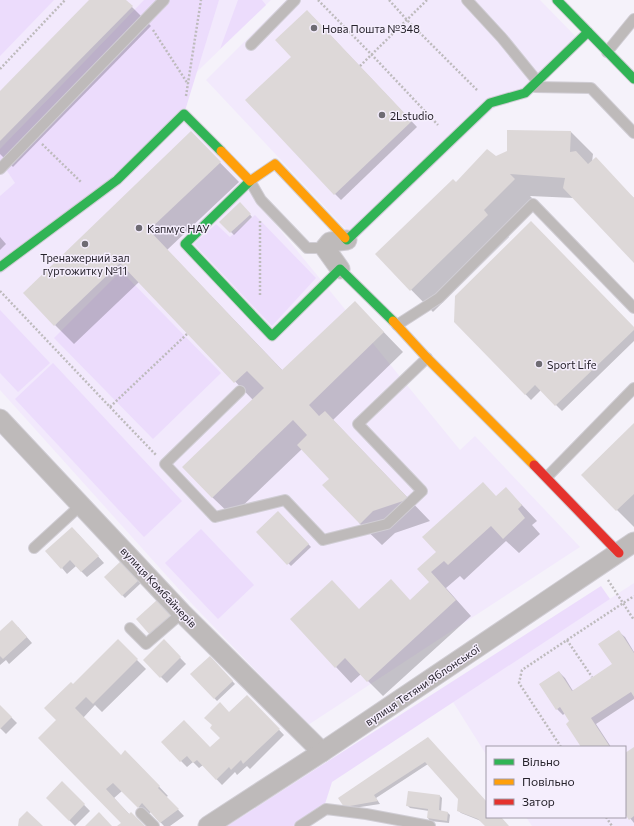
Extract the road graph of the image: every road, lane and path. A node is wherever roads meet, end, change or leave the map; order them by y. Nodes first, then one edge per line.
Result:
1 (65, 0) edge
2 (164, 0) edge
3 (200, 0) edge
4 (294, 0) edge
5 (318, 0) edge
6 (389, 0) edge
7 (427, 0) edge
8 (467, 0) edge
9 (557, 0) edge
10 (146, 19) junction
11 (634, 19) edge
12 (407, 20) junction
13 (588, 32) junction
14 (251, 46) dead end
15 (607, 52) junction
16 (372, 55) junction
17 (360, 66) dead end
18 (0, 69) edge
19 (634, 79) edge
20 (534, 84) junction
21 (188, 85) junction
22 (490, 103) junction
23 (184, 114) junction
24 (634, 132) edge
25 (33, 135) junction
26 (452, 140) junction
27 (0, 169) edge
28 (250, 181) junction
29 (97, 196) junction
30 (260, 200) junction
31 (347, 240) junction
32 (325, 248) junction
33 (0, 267) edge
34 (340, 269) junction
35 (0, 291) edge
36 (634, 308) edge
37 (260, 323) junction
38 (397, 325) junction
39 (187, 334) dead end
40 (427, 358) junction
41 (634, 388) edge
42 (240, 392) dead end
43 (110, 407) junction
44 (0, 419) edge
45 (149, 448) dead end
46 (547, 477) junction
47 (82, 504) junction
48 (34, 548) dead end
49 (626, 548) edge
50 (599, 566) junction
51 (634, 596) edge
52 (623, 603) junction
53 (182, 612) junction
54 (634, 620) edge
55 (130, 628) dead end
56 (567, 640) junction
57 (592, 677) dead end
58 (560, 746) edge
59 (322, 752) junction
60 (141, 813) dead end
61 (154, 826) edge
62 (208, 826) edge
63 (300, 826) edge
64 (430, 826) edge

1 - 18 path
2 - 10 lane
3 - 21 path
4 - 14 lane
5 - 16 path
6 - 12 path
7 - 12 path
8 - 20 lane
9 - 13 street
10 - 21 path
10 - 25 lane
11 - 15 lane
12 - 16 path
12 - 22 path
13 - 15 street
13 - 20 street
15 - 19 street
16 - 17 path
16 - 26 path
20 - 22 street
20 - 24 lane
21 - 23 path
22 - 26 street
23 - 28 street
23 - 29 street
25 - 27 lane
25 - 29 path
26 - 31 street
28 - 30 lane
28 - 31 street
28 - 37 street
29 - 33 street
30 - 32 lane
30 - 37 path
31 - 32 street
32 - 34 street
34 - 37 street
34 - 38 street
35 - 43 path
36 - 38 lane
38 - 40 street
39 - 43 path
40 - 42 lane
40 - 46 street
41 - 46 lane
43 - 45 path
44 - 47 street, вулиця Комбайнерів
46 - 49 street
47 - 48 lane
47 - 53 street, вулиця Комбайнерів
49 - 50 street, вулиця Тетяни Яблонської
50 - 52 path
50 - 59 street, вулиця Тетяни Яблонської
51 - 52 path
52 - 54 path
52 - 56 path
53 - 55 lane
53 - 59 street, вулиця Комбайнерів
56 - 57 path
56 - 58 path
59 - 62 street, вулиця Тетяни Яблонської
60 - 61 lane
63 - 64 lane

